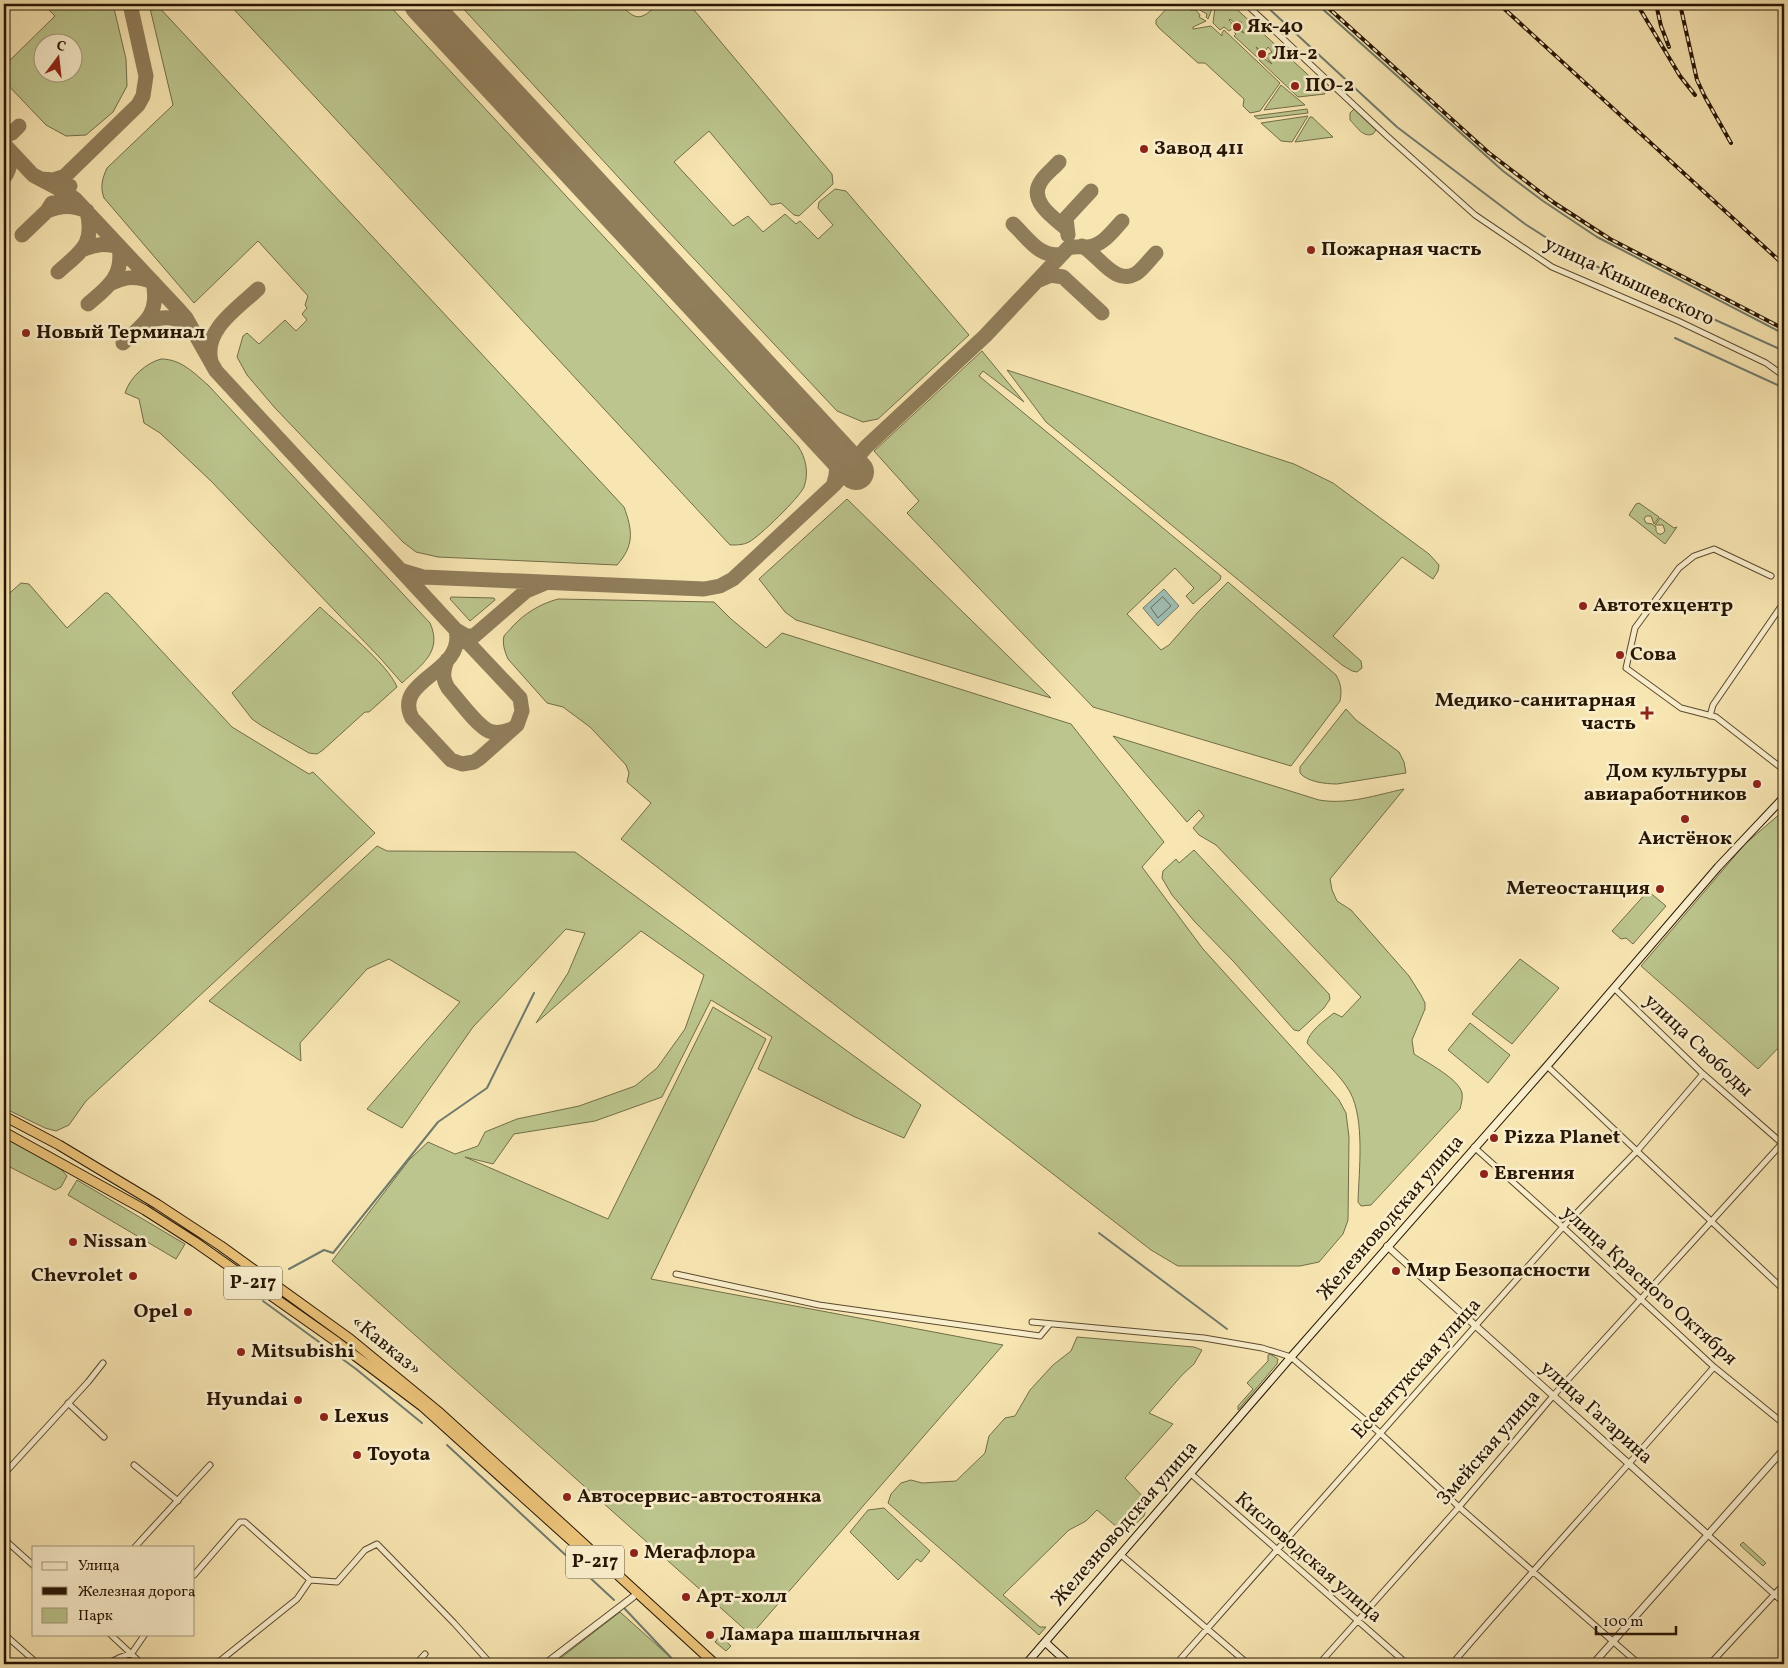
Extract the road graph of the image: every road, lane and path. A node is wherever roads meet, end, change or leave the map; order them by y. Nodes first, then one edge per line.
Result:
1 (1246, 4) edge
2 (1784, 376) edge
3 (1771, 576) dead end
4 (1784, 602) edge
5 (1710, 716) junction
6 (1784, 770) edge
7 (1784, 797) edge
8 (1614, 988) junction
9 (1547, 1066) junction
10 (1703, 1074) junction
11 (4, 1118) edge
12 (4, 1131) edge
13 (1784, 1143) edge
14 (1474, 1148) junction
15 (1637, 1151) junction
16 (113, 1177) junction
17 (114, 1192) junction
18 (1712, 1222) junction
19 (1563, 1227) junction
20 (1387, 1246) junction
21 (676, 1274) dead end
22 (1784, 1290) edge
23 (1640, 1299) junction
24 (1032, 1322) dead end
25 (1050, 1324) junction
26 (1475, 1325) junction
27 (1290, 1357) junction
28 (102, 1363) dead end
29 (1714, 1367) junction
30 (1553, 1396) junction
31 (68, 1403) junction
32 (1784, 1424) edge
33 (1380, 1434) junction
34 (104, 1437) dead end
35 (1784, 1449) edge
36 (1630, 1464) junction
37 (210, 1465) dead end
38 (134, 1466) dead end
39 (4, 1474) edge
40 (1190, 1474) junction
41 (178, 1501) junction
42 (1459, 1507) junction
43 (1708, 1535) junction
44 (4, 1539) edge
45 (136, 1546) edge
46 (1276, 1551) junction
47 (1120, 1554) junction
48 (32, 1564) edge
49 (1532, 1571) junction
50 (195, 1574) edge
51 (310, 1580) junction
52 (1784, 1584) edge
53 (1775, 1594) junction
54 (633, 1597) junction
55 (1784, 1603) edge
56 (1357, 1620) junction
57 (1207, 1628) junction
58 (4, 1634) edge
59 (112, 1636) edge
60 (144, 1636) edge
61 (1045, 1642) junction
62 (1612, 1642) junction
63 (132, 1653) junction
64 (425, 1654) dead end
65 (706, 1660) edge
66 (38, 1664) edge
67 (107, 1664) edge
68 (142, 1664) edge
69 (216, 1664) edge
70 (416, 1664) edge
71 (491, 1664) edge
72 (545, 1664) edge
73 (715, 1664) edge
74 (1026, 1664) edge
75 (1069, 1664) edge
76 (1176, 1664) edge
77 (1248, 1664) edge
78 (1319, 1664) edge
79 (1406, 1664) edge
80 (1452, 1664) edge
81 (1592, 1664) edge
82 (1639, 1664) edge
83 (1710, 1664) edge

1 - 2 street, улица Кнышевского
3 - 5 street
4 - 5 street
5 - 6 street
7 - 8 main road, Железноводская улица
8 - 9 main road, Железноводская улица
8 - 10 street, улица Свободы
9 - 14 main road, Железноводская улица
9 - 15 street
10 - 13 street, улица Свободы
10 - 15 street, Ессентукская улица
11 - 12 highway
11 - 16 highway, «Кавказ» / Р-217
12 - 17 highway, «Кавказ» / Р-217
13 - 18 street, Змейская улица
14 - 19 street, улица Красного Октября
14 - 20 main road, Железноводская улица
15 - 18 street
15 - 19 street, Ессентукская улица
16 - 17 highway
16 - 65 highway, «Кавказ» / Р-217
17 - 54 highway, «Кавказ» / Р-217
18 - 22 street
18 - 23 street, Змейская улица
19 - 23 street, улица Красного Октября
19 - 26 street, Ессентукская улица
20 - 26 street, улица Гагарина
20 - 27 main road, Железноводская улица
21 - 25 street
23 - 29 street, улица Красного Октября
23 - 30 street, Змейская улица
24 - 25 street
25 - 27 street
26 - 30 street, улица Гагарина
26 - 33 street, Ессентукская улица
27 - 33 street
27 - 40 main road, Железноводская улица
28 - 31 street
29 - 32 street, улица Красного Октября
29 - 36 street
30 - 36 street, улица Гагарина
30 - 42 street, Змейская улица
31 - 34 street
31 - 39 street
33 - 42 street
33 - 46 street, Ессентукская улица
35 - 43 street
36 - 43 street, улица Гагарина
36 - 49 street
37 - 41 street
38 - 41 street
40 - 46 street, Кисловодская улица
40 - 47 main road, Железноводская улица
41 - 45 street
42 - 49 street
42 - 56 street, Змейская улица
43 - 53 street, улица Гагарина
43 - 62 street
44 - 48 street
46 - 56 street, Кисловодская улица
46 - 57 street, Ессентукская улица
47 - 57 street
47 - 61 main road, Железноводская улица
49 - 62 street
49 - 80 street
50 - 51 street
51 - 69 street
51 - 71 street
52 - 53 street
53 - 55 street, улица Гагарина
53 - 83 street
54 - 65 highway, «Кавказ» / Р-217
54 - 72 street
56 - 78 street, Змейская улица
56 - 79 street, Кисловодская улица
57 - 76 street, Ессентукская улица
57 - 77 street
58 - 66 street
59 - 63 street
60 - 63 street
61 - 74 main road, Железноводская улица
61 - 75 main road
62 - 81 street
62 - 82 street
63 - 67 street
63 - 68 street
64 - 70 street
65 - 73 highway, Р-217

